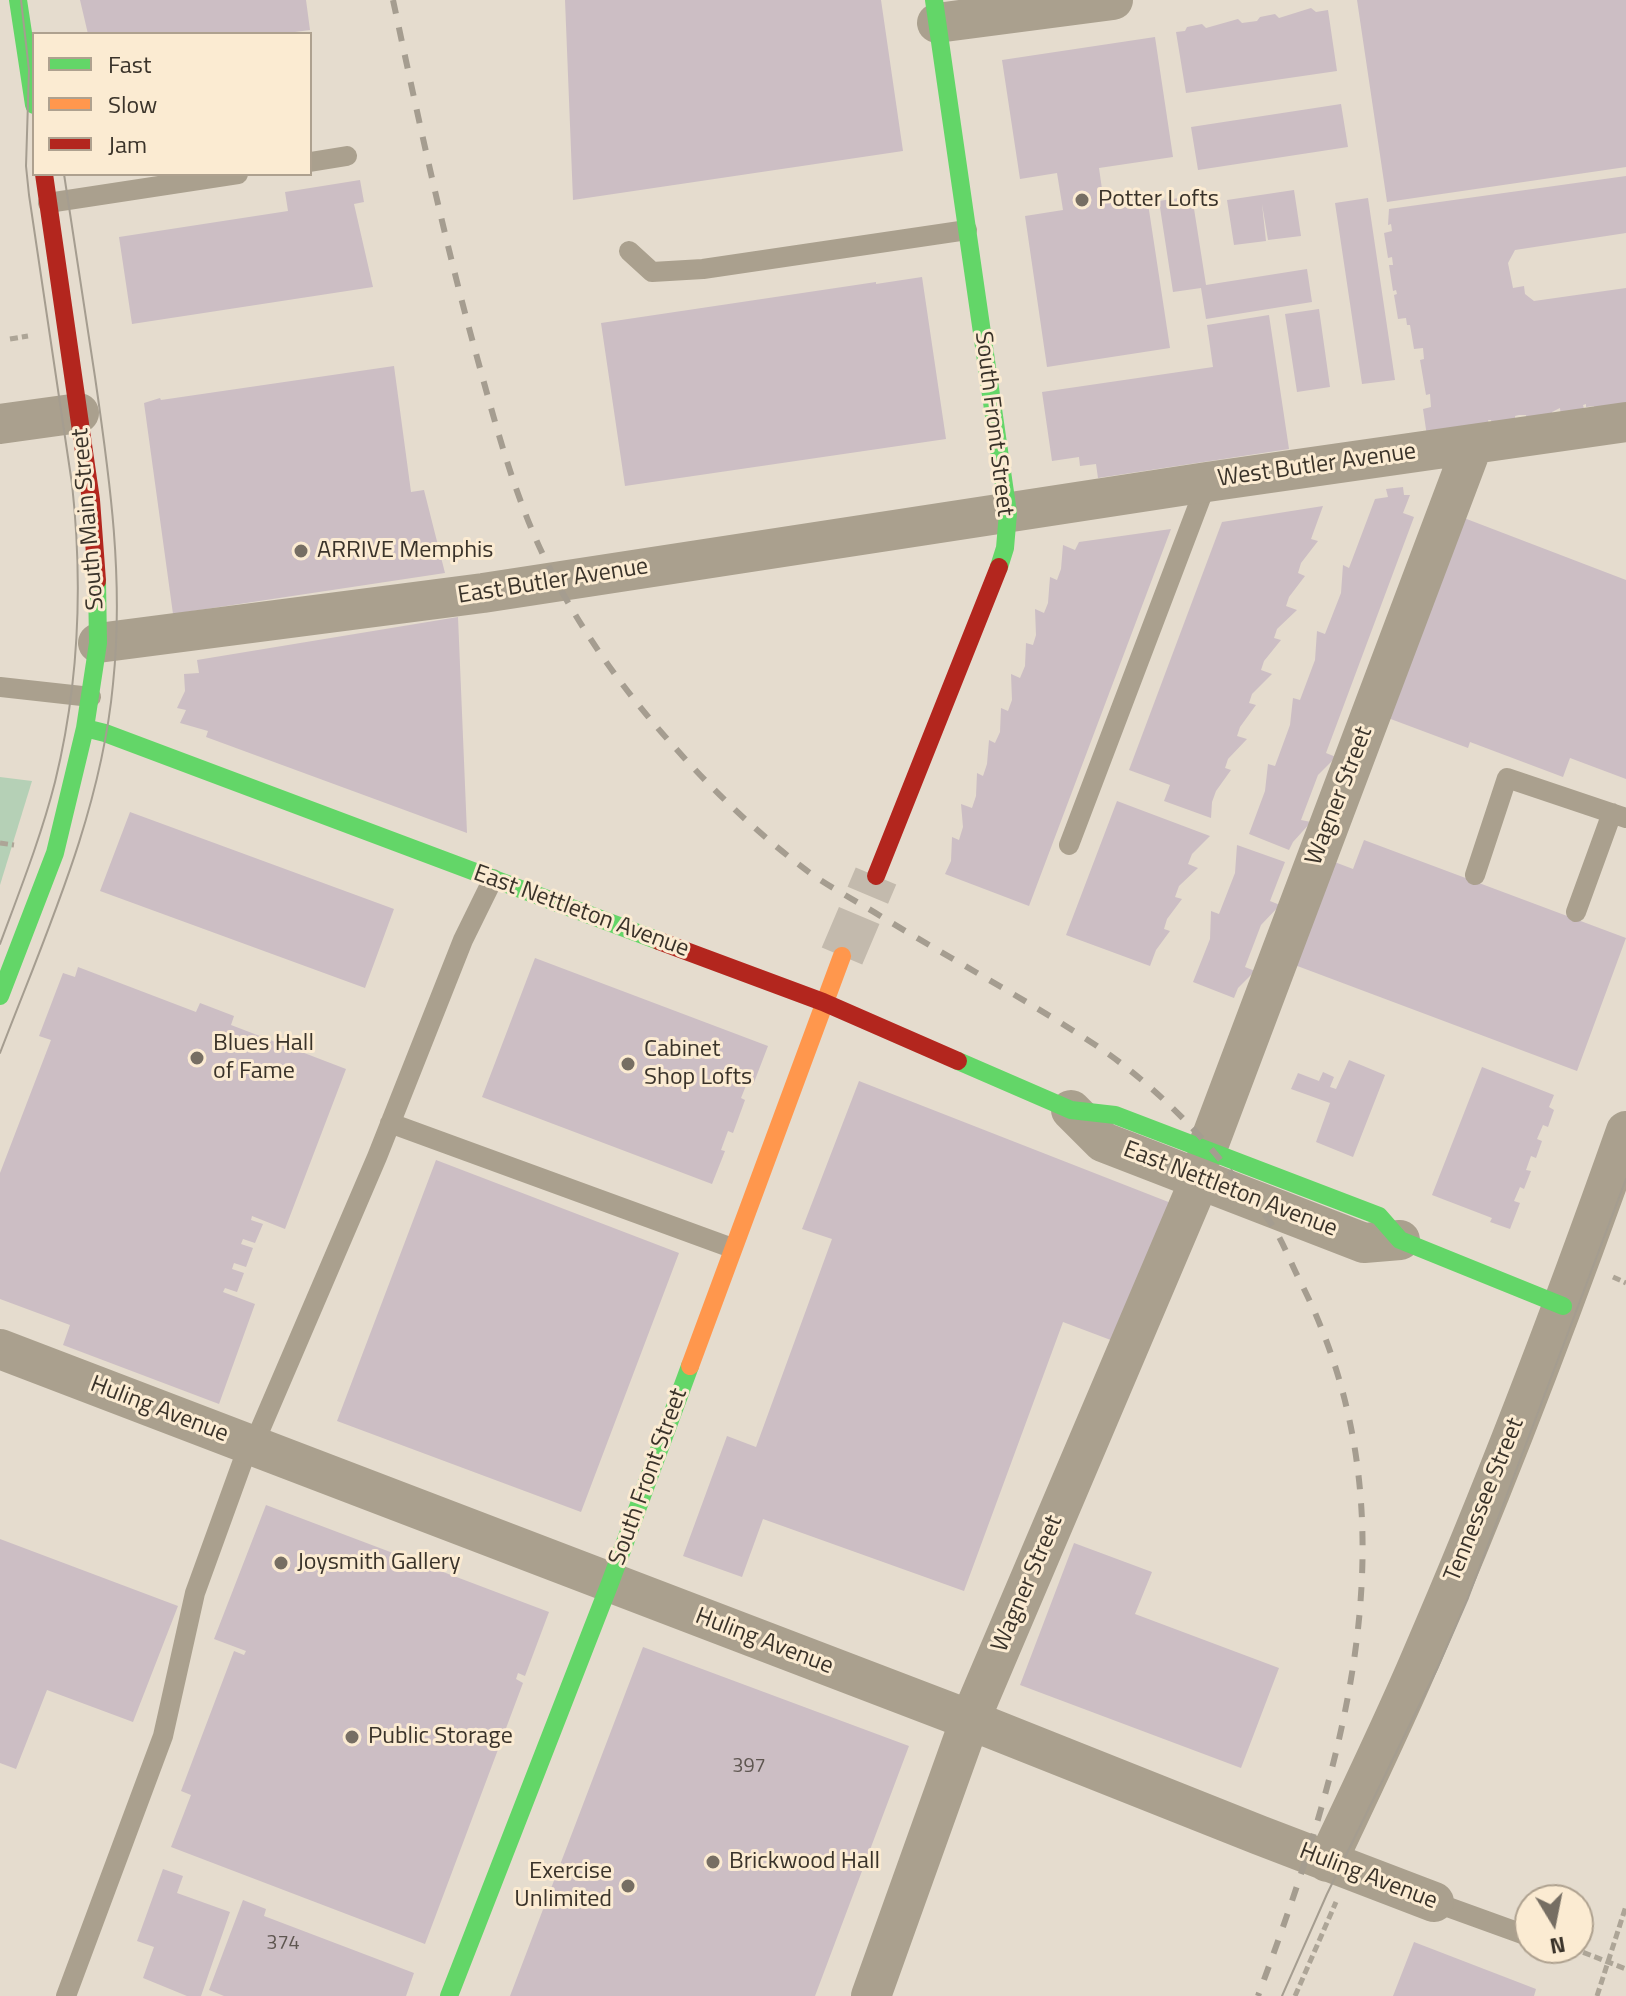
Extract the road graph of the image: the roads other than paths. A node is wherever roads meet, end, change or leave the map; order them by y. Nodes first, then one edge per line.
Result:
1 (18, 0) edge
2 (1113, 0) edge
3 (935, 11) edge
4 (32, 92) edge
5 (347, 156) dead end
6 (312, 162) edge
7 (44, 176) edge
8 (225, 176) edge
9 (48, 203) junction
10 (967, 230) junction
11 (629, 251) dead end
12 (79, 413) junction
13 (1626, 422) edge
14 (0, 424) edge
15 (1473, 444) junction
16 (1207, 482) junction
17 (1008, 513) junction
18 (98, 643) junction
19 (0, 687) edge
20 (91, 697) junction
21 (85, 728) junction
22 (1619, 816) edge
23 (1069, 845) dead end
24 (1475, 875) dead end
25 (876, 876) tunnel mouth
26 (493, 879) junction
27 (1576, 912) dead end
28 (842, 956) tunnel mouth
29 (0, 996) edge
30 (823, 1002) junction
31 (1071, 1110) joint
32 (390, 1123) junction
33 (1626, 1131) edge
34 (1203, 1164) junction
35 (1400, 1240) joint
36 (732, 1248) junction
37 (1563, 1306) junction
38 (0, 1349) edge
39 (251, 1445) junction
40 (610, 1583) junction
41 (970, 1720) junction
42 (1333, 1880) junction
43 (1434, 1902) joint
44 (1514, 1931) edge
45 (66, 1996) edge
46 (449, 1996) edge
47 (871, 1996) edge

1 - 4 main road
2 - 3 street
3 - 10 main road, South Front Street
5 - 6 lane
7 - 9 main road, South Main Street
8 - 9 lane
9 - 12 main road, South Main Street
10 - 11 lane
10 - 17 main road, South Front Street
12 - 14 street
12 - 18 main road, South Main Street
13 - 15 street, West Butler Avenue
15 - 16 street, West Butler Avenue
15 - 34 street, Wagner Street
16 - 17 street, West Butler Avenue
16 - 23 lane
17 - 18 street, East Butler Avenue
17 - 25 main road, South Front Street
18 - 20 main road, South Main Street
19 - 20 lane
20 - 21 main road, South Main Street
21 - 26 main road, East Nettleton Avenue
21 - 29 main road, South Main Street
22 - 24 lane
22 - 27 lane
26 - 30 main road, East Nettleton Avenue
26 - 32 lane
28 - 30 main road, South Front Street
30 - 31 main road, East Nettleton Avenue
30 - 36 main road, South Front Street
31 - 34 street, East Nettleton Avenue
32 - 36 lane
32 - 39 lane
33 - 37 street, Tennessee Street
34 - 35 street, East Nettleton Avenue
34 - 41 street, Wagner Street
35 - 37 main road, East Nettleton Avenue
36 - 40 main road, South Front Street
37 - 42 street, Tennessee Street
38 - 39 street, Huling Avenue
39 - 40 street, Huling Avenue
39 - 45 lane
40 - 41 street, Huling Avenue
40 - 46 main road, South Front Street
41 - 42 street, Huling Avenue
41 - 47 street, Wagner Street
42 - 43 street, Huling Avenue
43 - 44 lane, Huling Avenue

